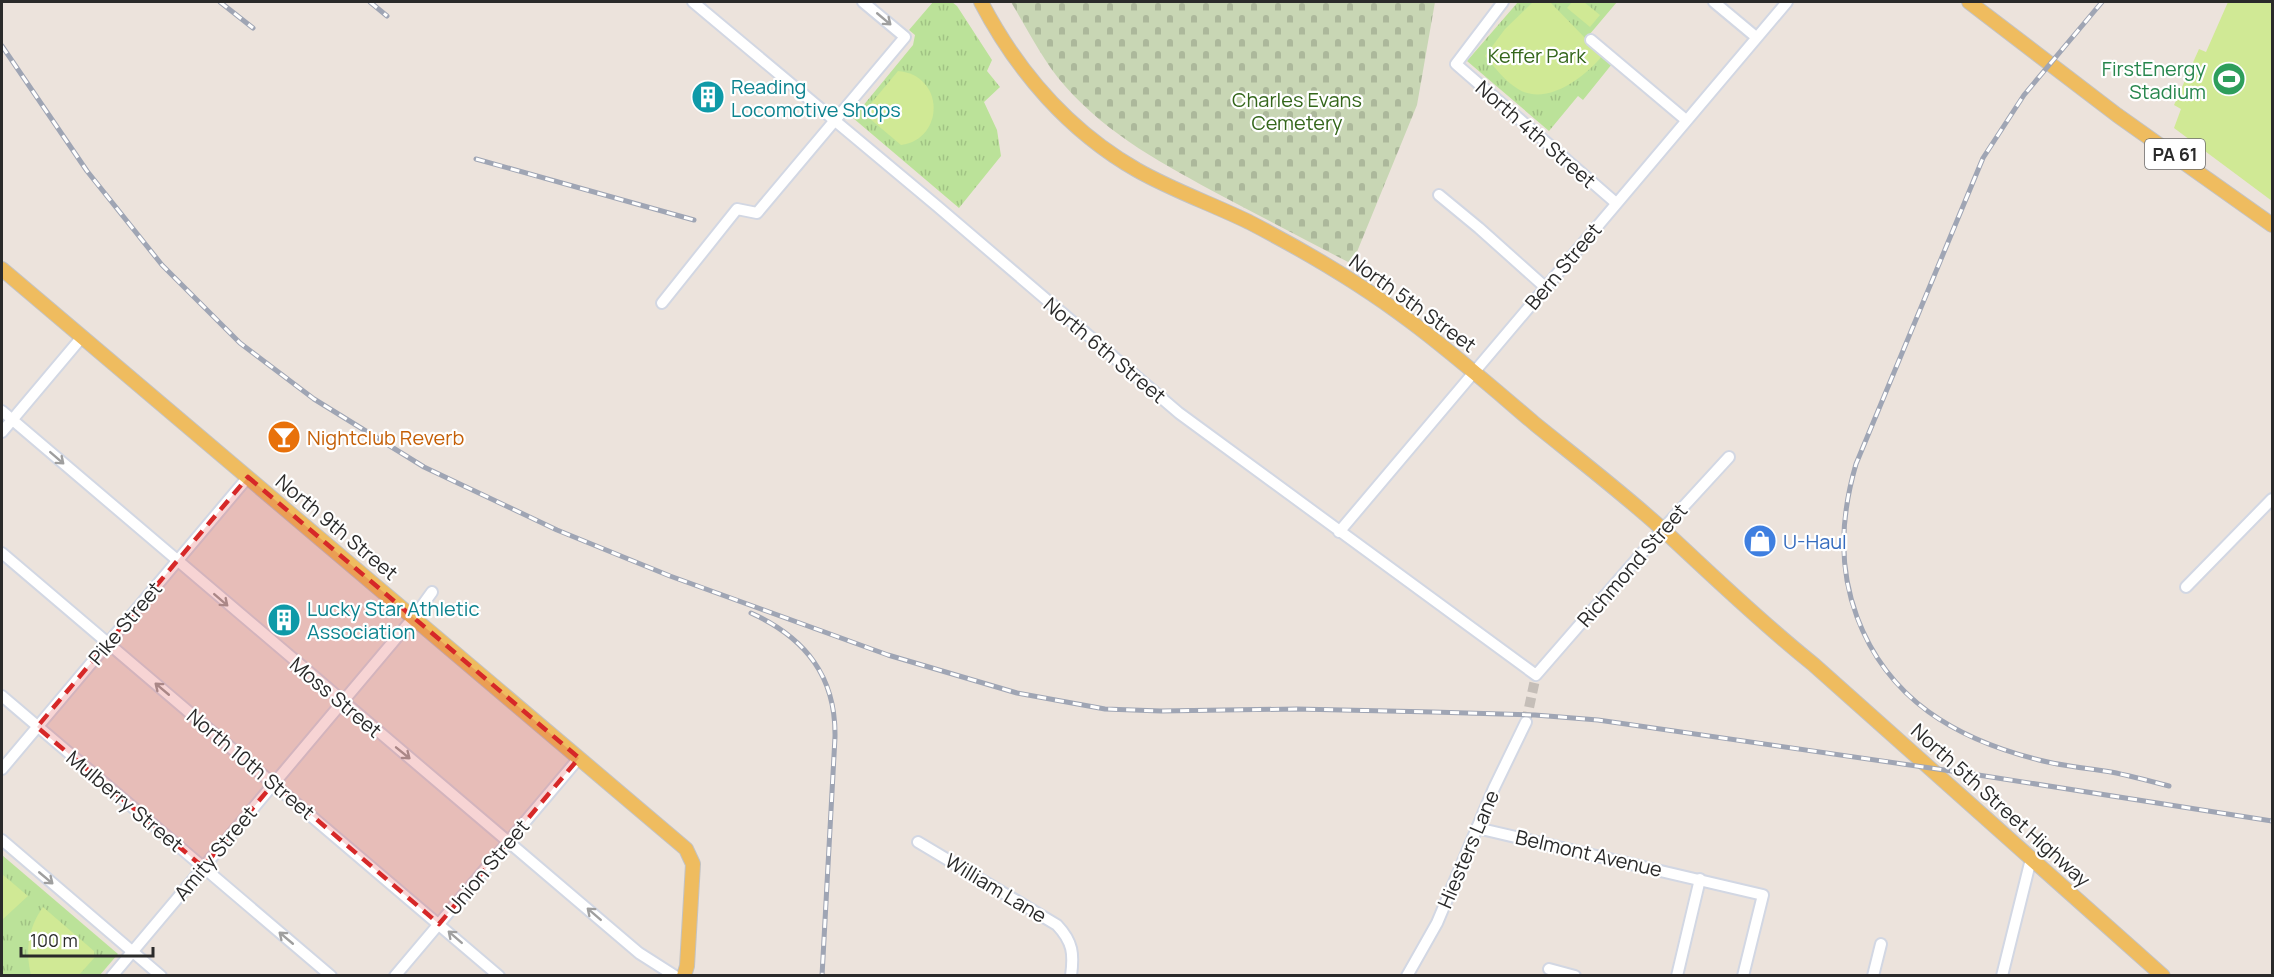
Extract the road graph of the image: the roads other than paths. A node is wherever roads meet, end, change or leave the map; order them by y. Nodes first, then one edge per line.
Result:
1 (693, 2) edge
2 (863, 2) edge
3 (981, 2) edge
4 (1503, 2) edge
5 (1714, 2) edge
6 (1787, 2) edge
7 (1968, 2) edge
8 (1756, 37) junction
9 (1591, 40) dead end
10 (1686, 120) junction
11 (835, 121) junction
12 (1439, 195) dead end
13 (1616, 203) junction
14 (2272, 225) edge
15 (2, 269) edge
16 (1545, 287) junction
17 (662, 303) dead end
18 (82, 337) junction
19 (1473, 372) junction
20 (2, 411) edge
21 (12, 420) junction
22 (2, 432) edge
23 (1729, 457) dead end
24 (248, 477) junction
25 (2272, 499) edge
26 (1662, 530) junction
27 (1339, 532) junction
28 (2, 553) edge
29 (177, 561) junction
30 (2186, 587) dead end
31 (432, 592) dead end
32 (414, 617) junction
33 (108, 643) junction
34 (1813, 664) joint
35 (1536, 675) joint
36 (2, 696) edge
37 (342, 702) junction
38 (1526, 722) tunnel mouth
39 (37, 727) junction
40 (579, 758) junction
41 (2, 769) edge
42 (274, 783) junction
43 (1477, 828) junction
44 (2, 840) edge
45 (508, 841) junction
46 (918, 842) dead end
47 (2031, 859) junction
48 (203, 867) junction
49 (1700, 879) junction
50 (439, 924) junction
51 (1881, 944) dead end
52 (132, 951) junction
53 (1549, 969) dead end
54 (112, 975) edge
55 (161, 975) edge
56 (331, 975) edge
57 (395, 975) edge
58 (499, 975) edge
59 (675, 975) edge
60 (684, 975) edge
61 (1071, 975) edge
62 (1407, 975) edge
63 (1575, 975) edge
64 (1677, 975) edge
65 (1743, 975) edge
66 (1873, 975) edge
67 (2002, 975) edge
68 (2163, 975) edge

1 - 11 street, North 6th Street
2 -> 11 street
3 - 19 main road, North 5th Street
4 - 13 street, North 4th Street
5 - 8 street
6 - 8 street, Bern Street
7 - 14 main road, PA 61
8 - 10 street, Bern Street
9 - 10 street
10 - 13 street, Bern Street
11 - 17 street
11 - 27 street, North 6th Street
12 - 16 street
13 - 16 street, Bern Street
15 - 18 main road, North 9th Street
16 - 19 street, Bern Street
18 - 21 street
18 - 24 main road, North 9th Street
19 - 26 main road, North 5th Street
19 - 27 street, Bern Street
20 - 21 street, Moss Street
21 - 22 street
21 -> 29 street, Moss Street
23 - 26 street, Richmond Street
24 - 29 street, Pike Street
24 - 32 main road, North 9th Street
25 - 30 street
26 - 34 main road, North 5th Street
26 - 35 street, Richmond Street
27 - 35 street, North 6th Street
28 - 33 street, North 10th Street
29 - 33 street, Pike Street
29 -> 37 street, Moss Street
31 - 32 street, Amity Street
32 - 37 street, Amity Street
32 - 40 main road, North 9th Street
33 - 39 street, Pike Street
42 -> 33 street, North 10th Street
34 - 47 main road, North 5th Street Highway
36 - 39 street, Mulberry Street
37 - 42 street, Amity Street
37 -> 45 street, Moss Street
38 - 43 street, Hiesters Lane
39 - 41 street, Pike Street
39 - 48 street, Mulberry Street
40 - 45 street, Union Street
40 - 60 main road, North 9th Street
42 - 48 street, Amity Street
42 - 50 street, North 10th Street
43 - 49 street, Belmont Avenue
43 - 62 street, Hiesters Lane
44 -> 52 street
45 - 50 street, Union Street
59 -> 45 street, Moss Street
46 - 61 street, William Lane
47 - 67 street
47 - 68 main road, North 5th Street Highway
48 - 52 street, Amity Street
56 -> 48 street, Mulberry Street
49 - 64 street
49 - 65 street, Belmont Avenue
50 - 57 street, Union Street
58 -> 50 street, North 10th Street
51 - 66 street
52 - 54 street, Amity Street
52 - 55 street
53 - 63 street

